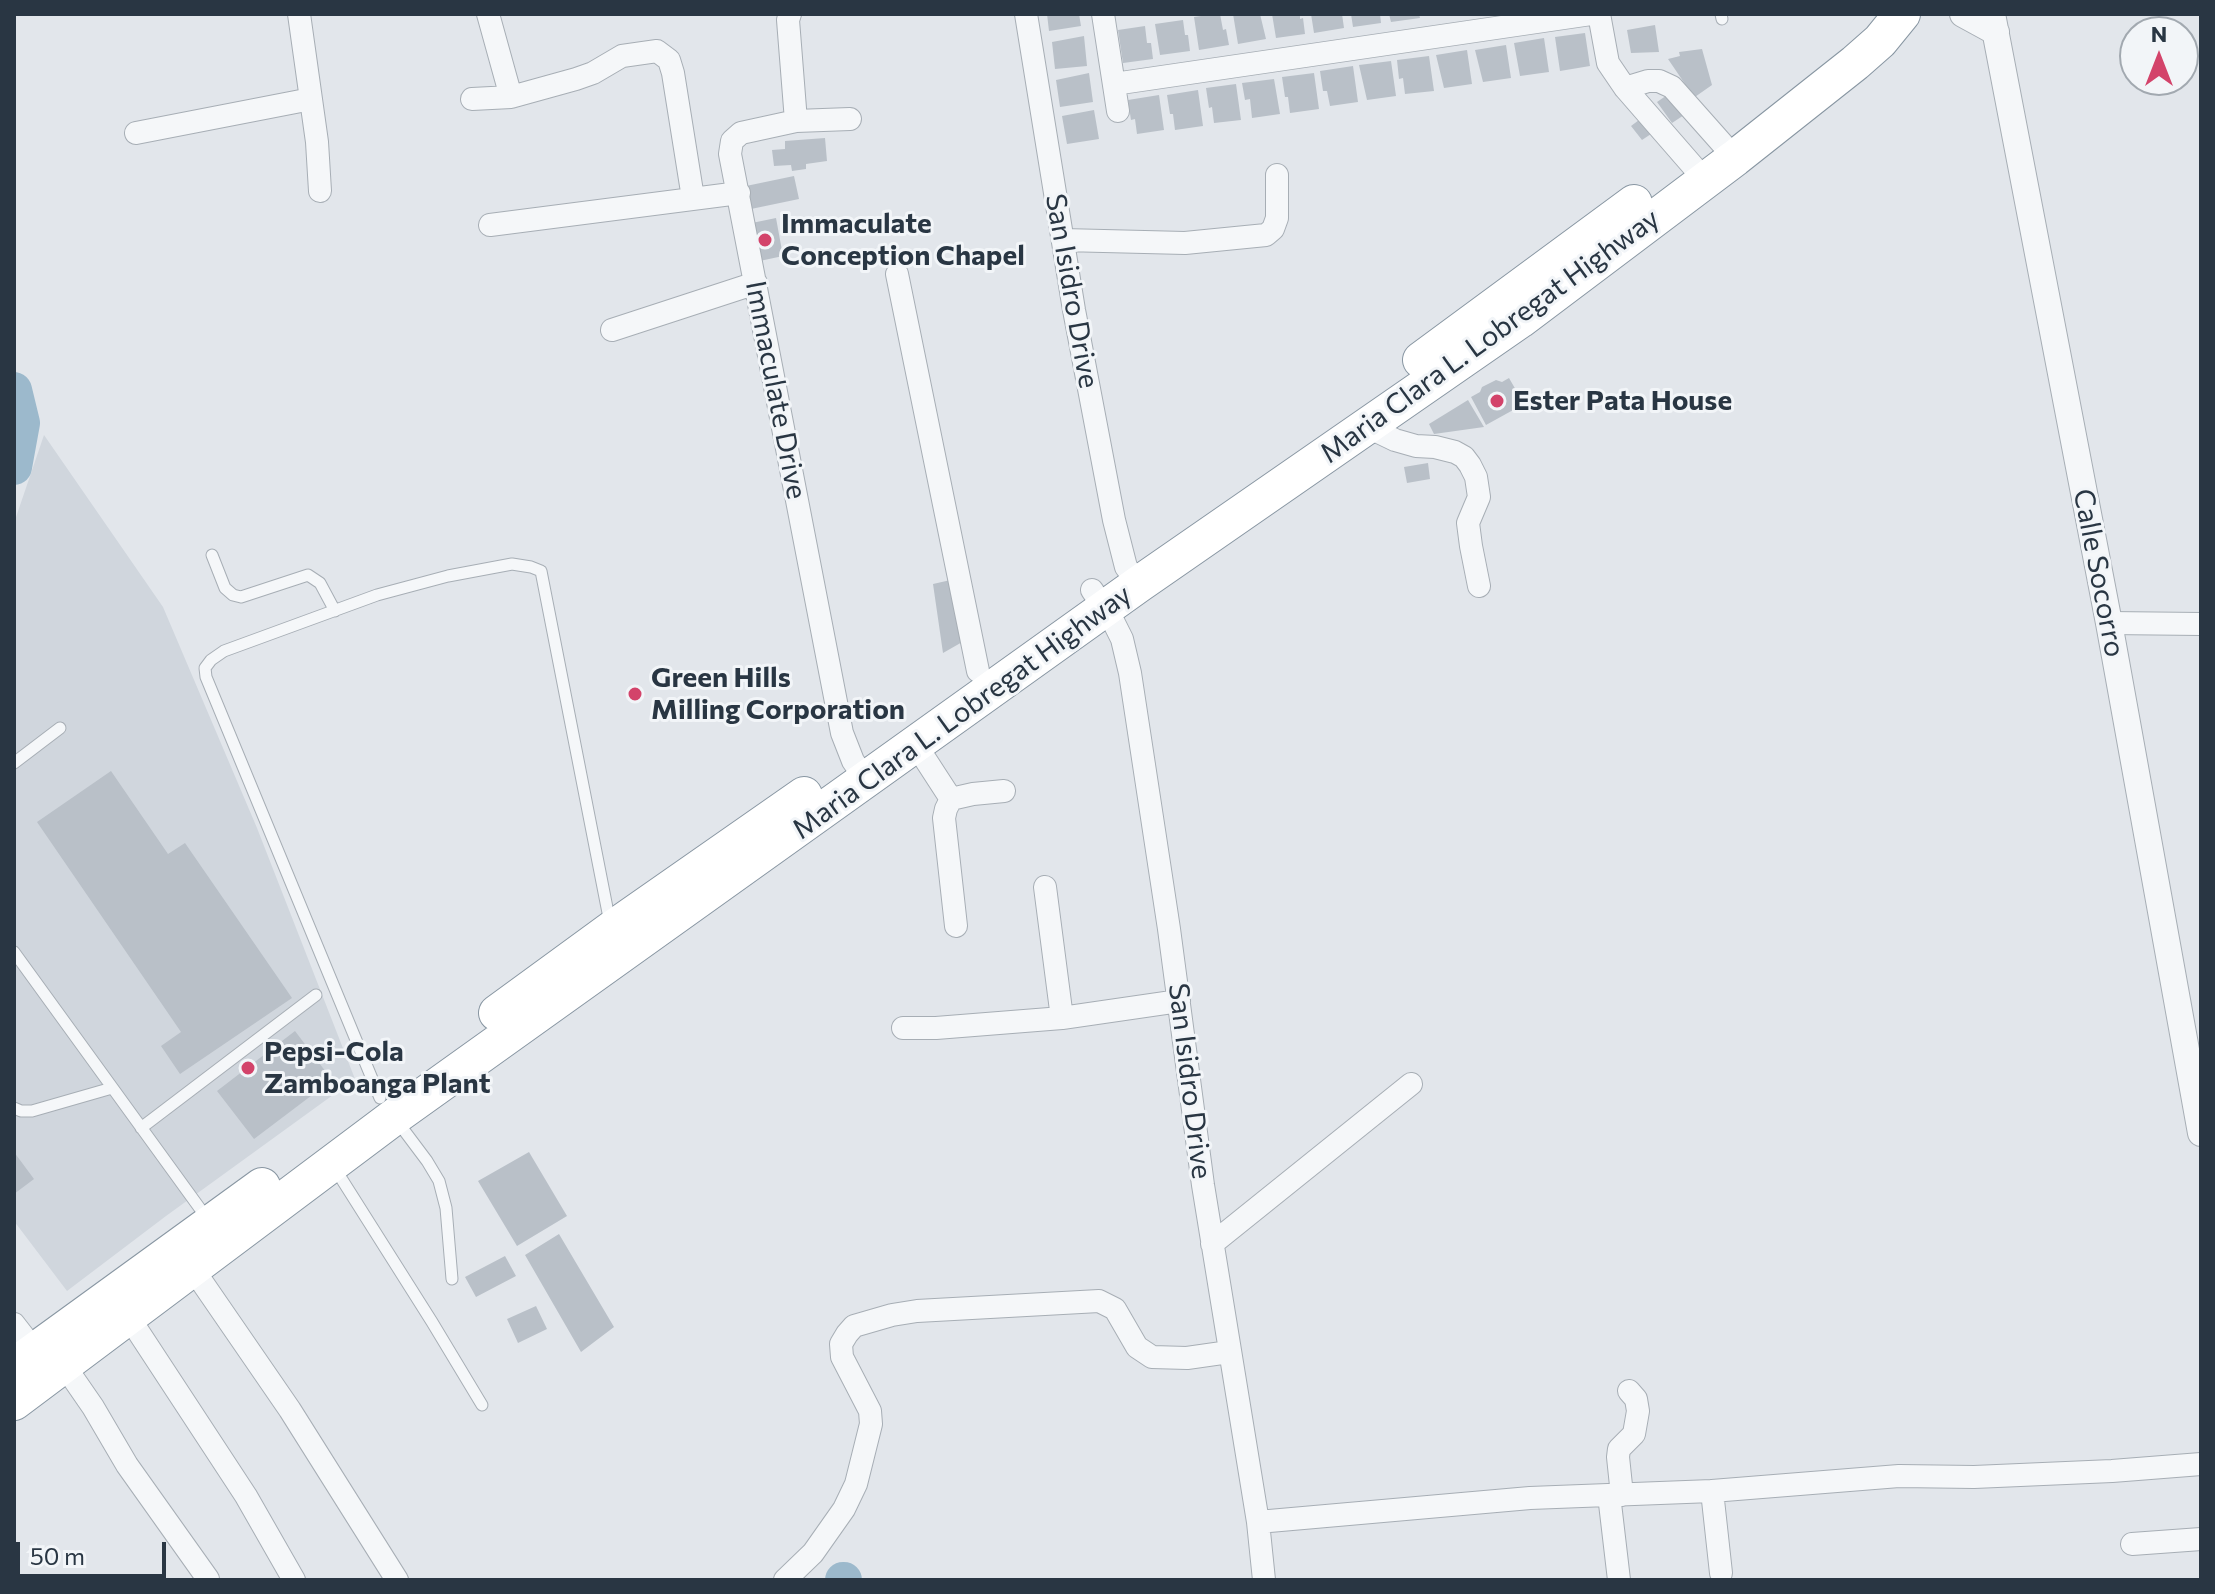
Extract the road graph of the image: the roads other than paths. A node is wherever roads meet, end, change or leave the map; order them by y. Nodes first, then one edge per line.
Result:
1 (299, 14) edge
2 (488, 14) edge
3 (790, 14) edge
4 (1026, 14) edge
5 (1103, 14) edge
6 (1591, 14) edge
7 (1599, 14) edge
8 (1868, 14) edge
9 (1902, 14) edge
10 (1963, 14) edge
11 (1994, 23) edge
12 (1114, 84) junction
13 (1625, 88) junction
14 (511, 97) junction
15 (311, 99) junction
16 (472, 99) dead end
17 (1118, 111) dead end
18 (850, 119) dead end
19 (796, 121) junction
20 (136, 133) dead end
21 (1727, 149) junction
22 (1697, 171) junction
23 (1277, 175) dead end
24 (320, 191) dead end
25 (739, 193) junction
26 (693, 198) junction
27 (490, 225) dead end
28 (1063, 240) junction
29 (897, 274) dead end
30 (756, 283) junction
31 (1512, 310) junction
32 (612, 330) dead end
33 (1366, 426) junction
34 (212, 555) dead end
35 (1132, 576) junction
36 (1479, 586) dead end
37 (1099, 599) junction
38 (335, 611) junction
39 (2109, 623) junction
40 (2201, 624) edge
41 (978, 671) junction
42 (60, 728) dead end
43 (916, 745) junction
44 (14, 763) edge
45 (860, 770) junction
46 (1004, 791) dead end
47 (951, 799) junction
48 (1045, 887) dead end
49 (956, 926) dead end
50 (619, 940) junction
51 (14, 952) edge
52 (316, 995) dead end
53 (1179, 1001) junction
54 (1062, 1018) junction
55 (903, 1028) dead end
56 (1411, 1084) dead end
57 (112, 1088) junction
58 (14, 1108) edge
59 (387, 1108) junction
60 (141, 1128) junction
61 (2201, 1133) edge
62 (331, 1163) junction
63 (219, 1234) junction
64 (1212, 1244) junction
65 (193, 1269) junction
66 (452, 1279) dead end
67 (128, 1316) junction
68 (32, 1351) edge
69 (1229, 1352) junction
70 (1629, 1391) dead end
71 (14, 1402) edge
72 (482, 1405) dead end
73 (2201, 1464) edge
74 (1712, 1491) junction
75 (1616, 1495) junction
76 (1258, 1522) junction
77 (2201, 1539) edge
78 (2132, 1544) dead end
79 (1721, 1573) dead end
80 (208, 1579) edge
81 (294, 1580) edge
82 (397, 1580) edge
83 (785, 1580) edge
84 (1264, 1580) edge
85 (1619, 1580) edge

1 - 15 street
2 - 14 street
3 - 19 street
4 - 28 street, San Isidro Drive
5 - 12 street
6 - 12 street
7 - 13 street
8 - 21 highway, Maria Clara L. Lobregat Highway
9 - 21 highway, Maria Clara L. Lobregat Highway
10 - 11 street
11 - 39 street, Calle Socorro
12 - 17 street
13 - 21 street
13 - 22 street
14 - 16 street
14 - 26 street
15 - 20 street
15 - 24 street
18 - 19 street
19 - 25 street, Immaculate Drive
21 - 22 highway, Maria Clara L. Lobregat Highway
22 - 31 highway, Maria Clara L. Lobregat Highway
23 - 28 street
25 - 26 street
25 - 30 street, Immaculate Drive
26 - 27 street
28 - 35 street, San Isidro Drive
29 - 41 street
30 - 32 street
30 - 45 street, Immaculate Drive
31 - 33 highway, Maria Clara L. Lobregat Highway
31 - 35 highway, Maria Clara L. Lobregat Highway
33 - 35 highway, Maria Clara L. Lobregat Highway
33 - 36 street
34 - 38 lane
35 - 37 highway, Maria Clara L. Lobregat Highway
37 - 41 highway, Maria Clara L. Lobregat Highway
37 - 43 highway, Maria Clara L. Lobregat Highway
37 - 53 street, San Isidro Drive
38 - 50 lane
38 - 59 lane
39 - 40 street
39 - 61 street, Calle Socorro
41 - 45 highway, Maria Clara L. Lobregat Highway
42 - 44 lane
43 - 45 highway, Maria Clara L. Lobregat Highway
43 - 47 street
45 - 50 highway, Maria Clara L. Lobregat Highway
46 - 47 street
47 - 49 street
48 - 54 street
50 - 59 highway, Maria Clara L. Lobregat Highway
51 - 57 lane
52 - 60 lane
53 - 54 street
53 - 64 street, San Isidro Drive
54 - 55 street
56 - 64 street
57 - 58 lane
57 - 60 lane
59 - 62 highway, Maria Clara L. Lobregat Highway
59 - 63 highway, Maria Clara L. Lobregat Highway
59 - 66 lane
60 - 63 lane
62 - 63 highway, Maria Clara L. Lobregat Highway
62 - 72 lane
63 - 65 highway, Maria Clara L. Lobregat Highway
63 - 68 highway, Maria Clara L. Lobregat Highway
64 - 69 street, San Isidro Drive
65 - 67 highway, Maria Clara L. Lobregat Highway
65 - 82 street
67 - 68 highway, Maria Clara L. Lobregat Highway
67 - 81 street
68 - 71 highway, Maria Clara L. Lobregat Highway
68 - 80 street
69 - 76 street, San Isidro Drive
69 - 83 street
70 - 75 street
73 - 74 street
74 - 75 street
74 - 79 street
75 - 76 street
75 - 85 street
76 - 84 street, San Isidro Drive
77 - 78 street

